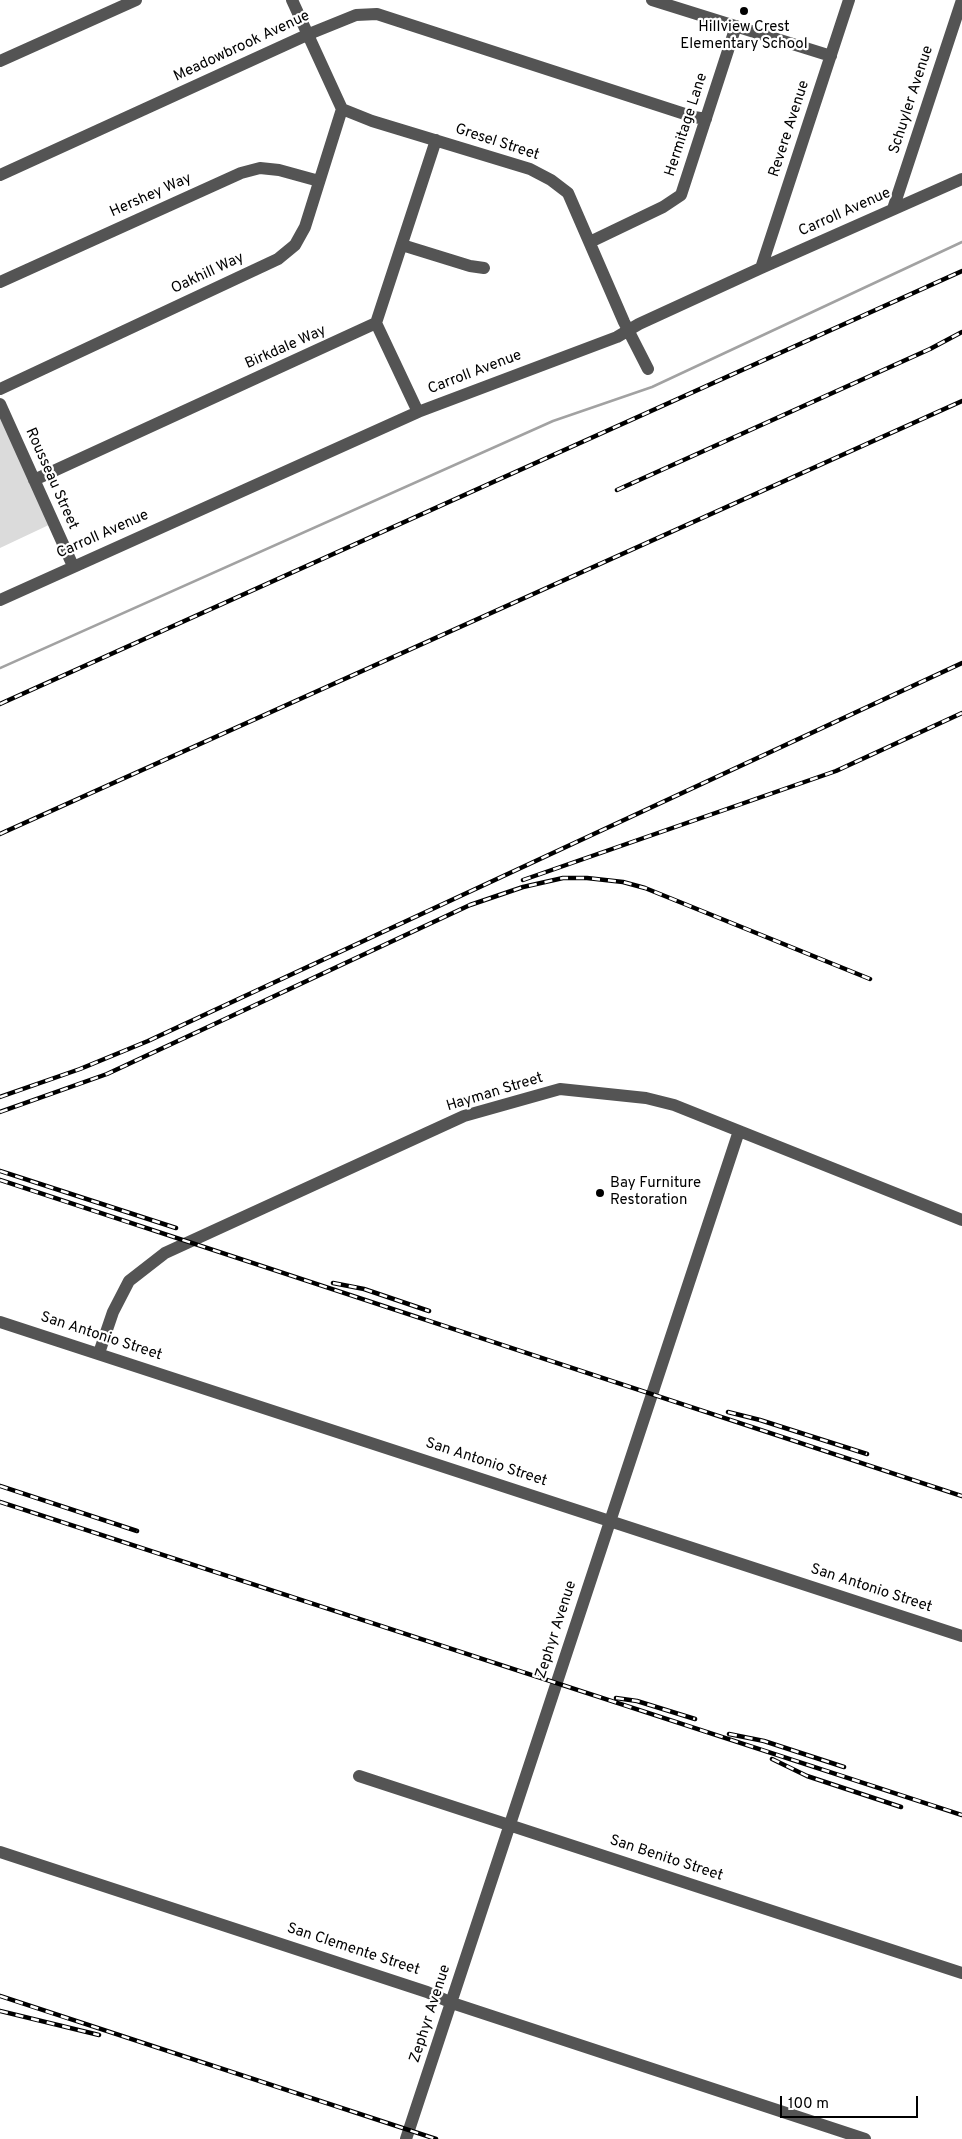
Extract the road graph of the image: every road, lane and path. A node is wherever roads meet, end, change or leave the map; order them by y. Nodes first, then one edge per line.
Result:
1 (136, 0) edge
2 (292, 0) edge
3 (652, 0) edge
4 (849, 0) edge
5 (962, 0) edge
6 (736, 26) junction
7 (309, 34) junction
8 (831, 56) junction
9 (0, 61) edge
10 (342, 109) junction
11 (706, 118) junction
12 (436, 140) junction
13 (0, 175) edge
14 (962, 179) edge
15 (319, 181) junction
16 (893, 209) junction
17 (590, 242) junction
18 (402, 245) junction
19 (484, 268) dead end
20 (761, 268) junction
21 (0, 282) edge
22 (376, 323) junction
23 (629, 330) junction
24 (648, 369) dead end
25 (0, 389) edge
26 (0, 404) edge
27 (418, 412) junction
28 (34, 480) junction
29 (72, 566) junction
30 (0, 600) edge
31 (739, 1131) junction
32 (962, 1220) edge
33 (0, 1322) edge
34 (99, 1353) junction
35 (610, 1522) junction
36 (962, 1636) edge
37 (359, 1776) dead end
38 (510, 1825) junction
39 (0, 1852) edge
40 (962, 1973) edge
41 (452, 2003) junction
42 (406, 2139) edge
43 (865, 2139) edge

1 - 9 street
2 - 7 street
3 - 6 street
4 - 8 street, Revere Avenue
5 - 16 street, Schuyler Avenue
6 - 8 street
6 - 11 street, Hermitage Lane
7 - 10 street
7 - 11 street, Meadowbrook Avenue
7 - 13 street, Meadowbrook Avenue
8 - 20 street, Revere Avenue
10 - 12 street, Gresel Street
10 - 15 street, Oakhill Way
11 - 17 street, Hermitage Lane
12 - 17 street, Gresel Street
12 - 18 street
14 - 16 street, Carroll Avenue
15 - 21 street, Hershey Way
15 - 25 street, Oakhill Way
16 - 20 street, Carroll Avenue
17 - 23 street, Gresel Street
18 - 19 street
18 - 22 street
20 - 23 street, Carroll Avenue
22 - 27 street
22 - 28 street, Birkdale Way
23 - 24 street, Gresel Street
23 - 27 street, Carroll Avenue
26 - 28 street, Rousseau Street
27 - 29 street, Carroll Avenue
28 - 29 street, Rousseau Street
29 - 30 street, Carroll Avenue
31 - 32 street, Hayman Street
31 - 34 street, Hayman Street
31 - 35 street, Zephyr Avenue
33 - 34 street, San Antonio Street
34 - 35 street, San Antonio Street
35 - 36 street, San Antonio Street
35 - 38 street, Zephyr Avenue
37 - 38 street, San Benito Street
38 - 40 street, San Benito Street
38 - 41 street, Zephyr Avenue
39 - 41 street, San Clemente Street
41 - 42 street, Zephyr Avenue
41 - 43 street, San Clemente Street

